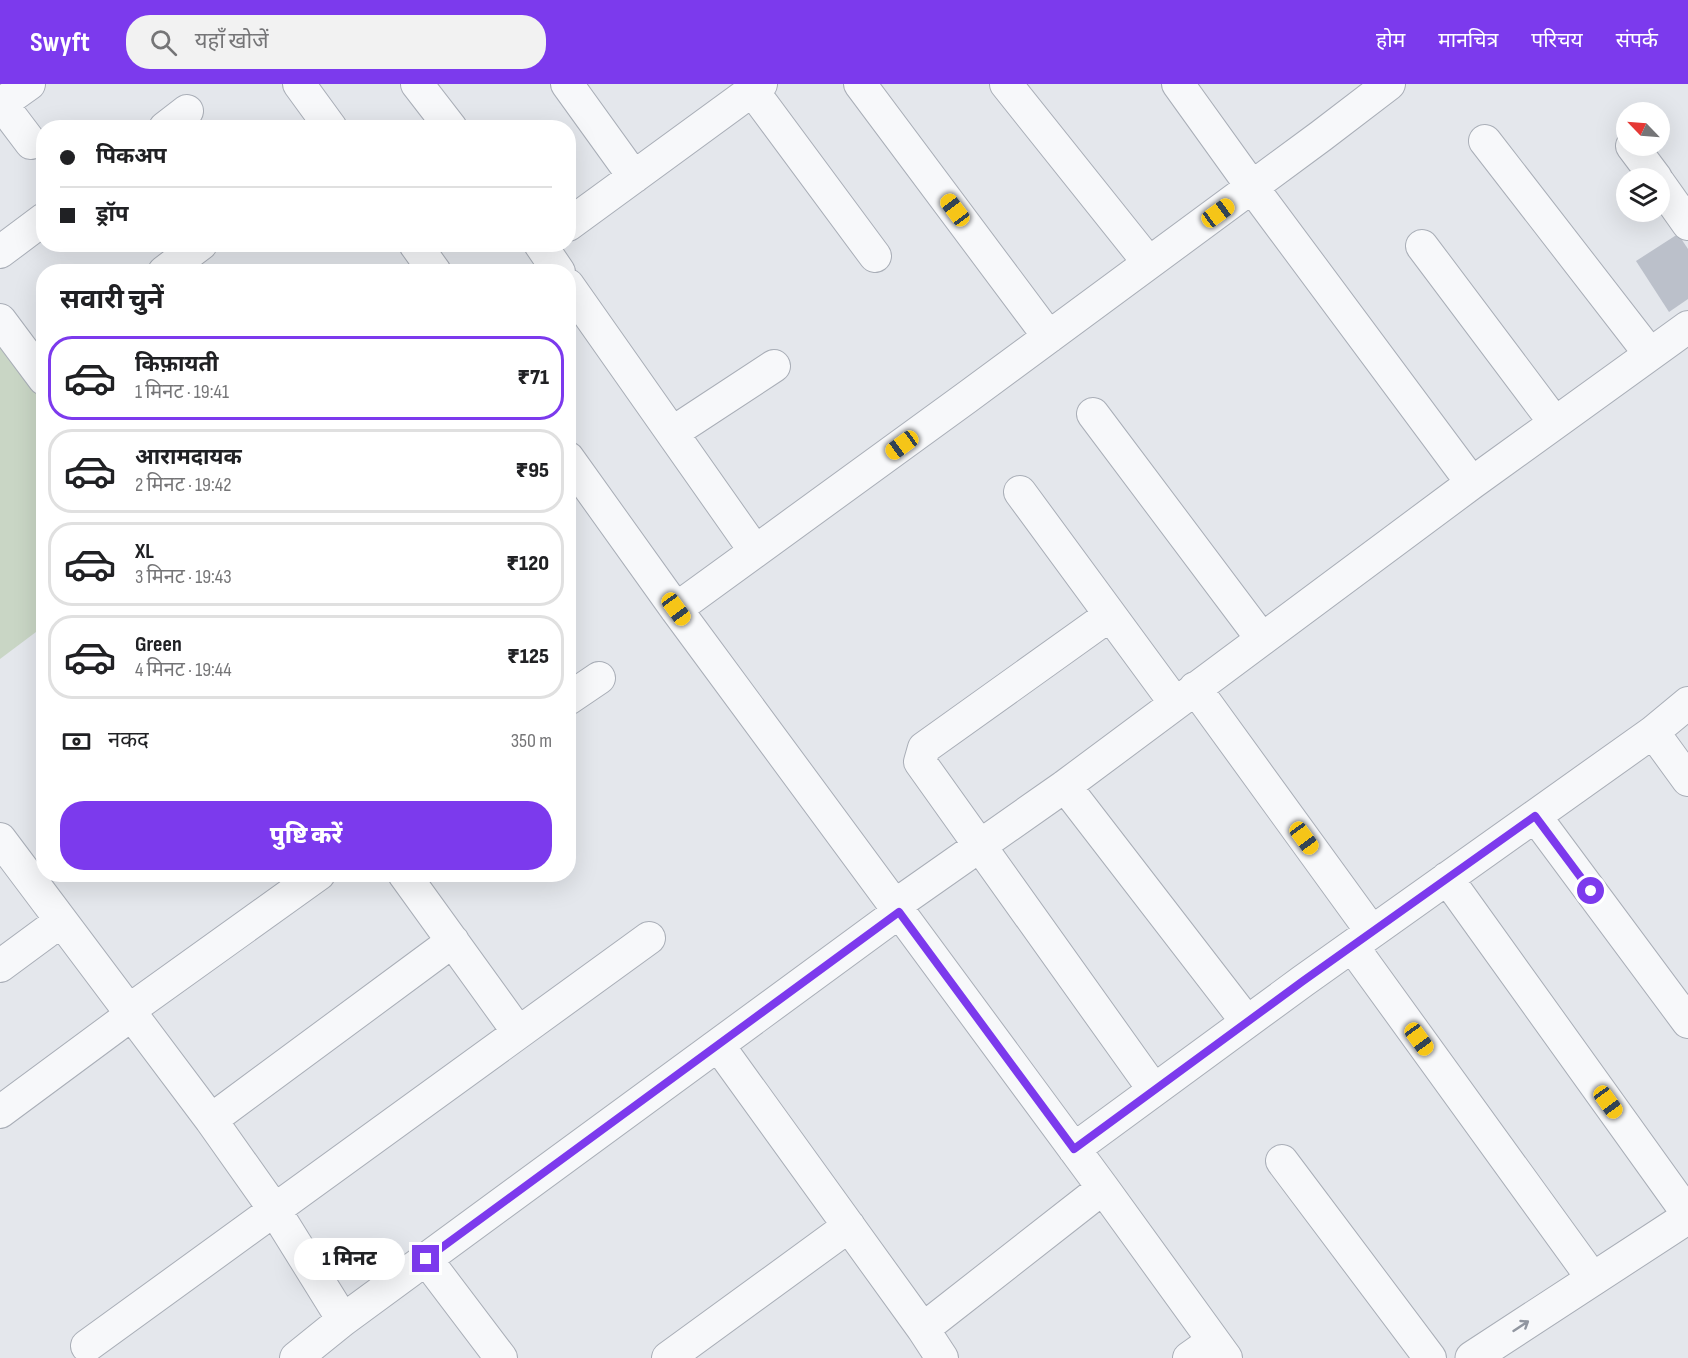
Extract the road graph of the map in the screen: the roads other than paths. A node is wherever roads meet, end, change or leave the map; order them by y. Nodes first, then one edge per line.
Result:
1 (29, 84) edge
2 (299, 84) edge
3 (417, 84) edge
4 (567, 84) edge
5 (860, 84) edge
6 (1006, 84) edge
7 (1178, 84) edge
8 (1389, 84) edge
9 (758, 86) edge
10 (1, 103) edge
11 (325, 120) edge
12 (445, 120) edge
13 (1485, 141) dead end
14 (31, 143) dead end
15 (1642, 156) edge
16 (1653, 168) edge
17 (634, 177) junction
18 (1252, 187) junction
19 (1670, 189) edge
20 (576, 219) edge
21 (1688, 224) edge
22 (36, 225) edge
23 (1422, 246) dead end
24 (0, 252) edge
25 (190, 252) edge
26 (875, 256) dead end
27 (1149, 263) junction
28 (175, 264) edge
29 (576, 296) edge
30 (0, 320) edge
31 (1688, 327) edge
32 (1049, 336) junction
33 (1650, 354) junction
34 (36, 363) edge
35 (774, 366) dead end
36 (1093, 414) dead end
37 (1555, 423) junction
38 (672, 434) junction
39 (576, 469) edge
40 (1472, 483) junction
41 (1020, 492) dead end
42 (755, 551) junction
43 (676, 609) junction
44 (1110, 615) junction
45 (1262, 639) junction
46 (599, 678) dead end
47 (576, 694) edge
48 (1185, 696) junction
49 (1688, 704) edge
50 (1653, 732) junction
51 (1688, 780) edge
52 (1065, 786) junction
53 (1535, 816) junction
54 (0, 838) edge
55 (981, 845) junction
56 (1447, 878) junction
57 (308, 882) edge
58 (410, 882) edge
59 (897, 909) junction
60 (61, 921) junction
61 (649, 938) dead end
62 (1362, 939) junction
63 (453, 941) junction
64 (0, 966) edge
65 (130, 1013) junction
66 (1246, 1022) junction
67 (1688, 1022) edge
68 (518, 1032) junction
69 (718, 1045) junction
70 (1154, 1090) junction
71 (0, 1113) edge
72 (211, 1120) junction
73 (1074, 1149) junction
74 (1282, 1161) dead end
75 (1102, 1188) junction
76 (274, 1209) junction
77 (1688, 1216) edge
78 (849, 1226) junction
79 (426, 1259) junction
80 (1593, 1279) junction
81 (343, 1320) junction
82 (923, 1329) junction
83 (87, 1346) dead end
84 (1209, 1352) edge
85 (296, 1358) edge
86 (501, 1358) edge
87 (668, 1358) edge
88 (942, 1358) edge
89 (1430, 1358) edge
90 (1472, 1358) edge

1 - 10 street
2 - 11 street
3 - 12 street
4 - 17 street
5 - 32 street
6 - 27 street
7 - 18 street
8 - 18 street
9 - 17 street
9 - 26 street
10 - 14 street
13 - 33 street
15 - 16 street
17 - 20 street
18 - 27 street
18 - 40 street
19 - 21 street
22 - 24 street
23 - 37 street
25 - 28 street
27 - 32 street
29 - 38 street
30 - 34 street
31 - 33 street
32 - 42 street
33 - 37 street
35 - 38 street
36 - 45 street
37 - 40 street
38 - 42 street
39 - 43 street
40 - 45 street
41 - 44 street
42 - 43 street
43 - 59 street
44 - 48 street
44 - 55 street
45 - 48 street
46 - 47 street
48 - 52 street
48 - 62 street
49 - 50 street
50 - 51 street
50 - 53 street
52 - 55 street
52 - 66 street
53 - 56 street
53 - 67 street
54 - 60 street
55 - 59 street
55 - 70 street
56 - 62 street
56 - 77 street
57 - 65 street
58 - 63 street
59 - 69 street
59 - 73 street
60 - 64 street
60 - 65 street
61 - 68 street
62 - 66 street
62 - 80 street
63 - 68 street
63 - 72 street
65 - 71 street
65 - 72 street
66 - 70 street
68 - 76 street
69 - 78 street
69 - 79 street
70 - 73 street
72 - 76 street
73 - 75 street
74 - 89 street
75 - 82 street
75 - 84 street
76 - 81 street
76 - 83 street
77 - 80 street
78 - 82 street
78 - 87 street
79 - 81 street
79 - 86 street
90 -> 80 street
81 - 85 street
82 - 88 street

